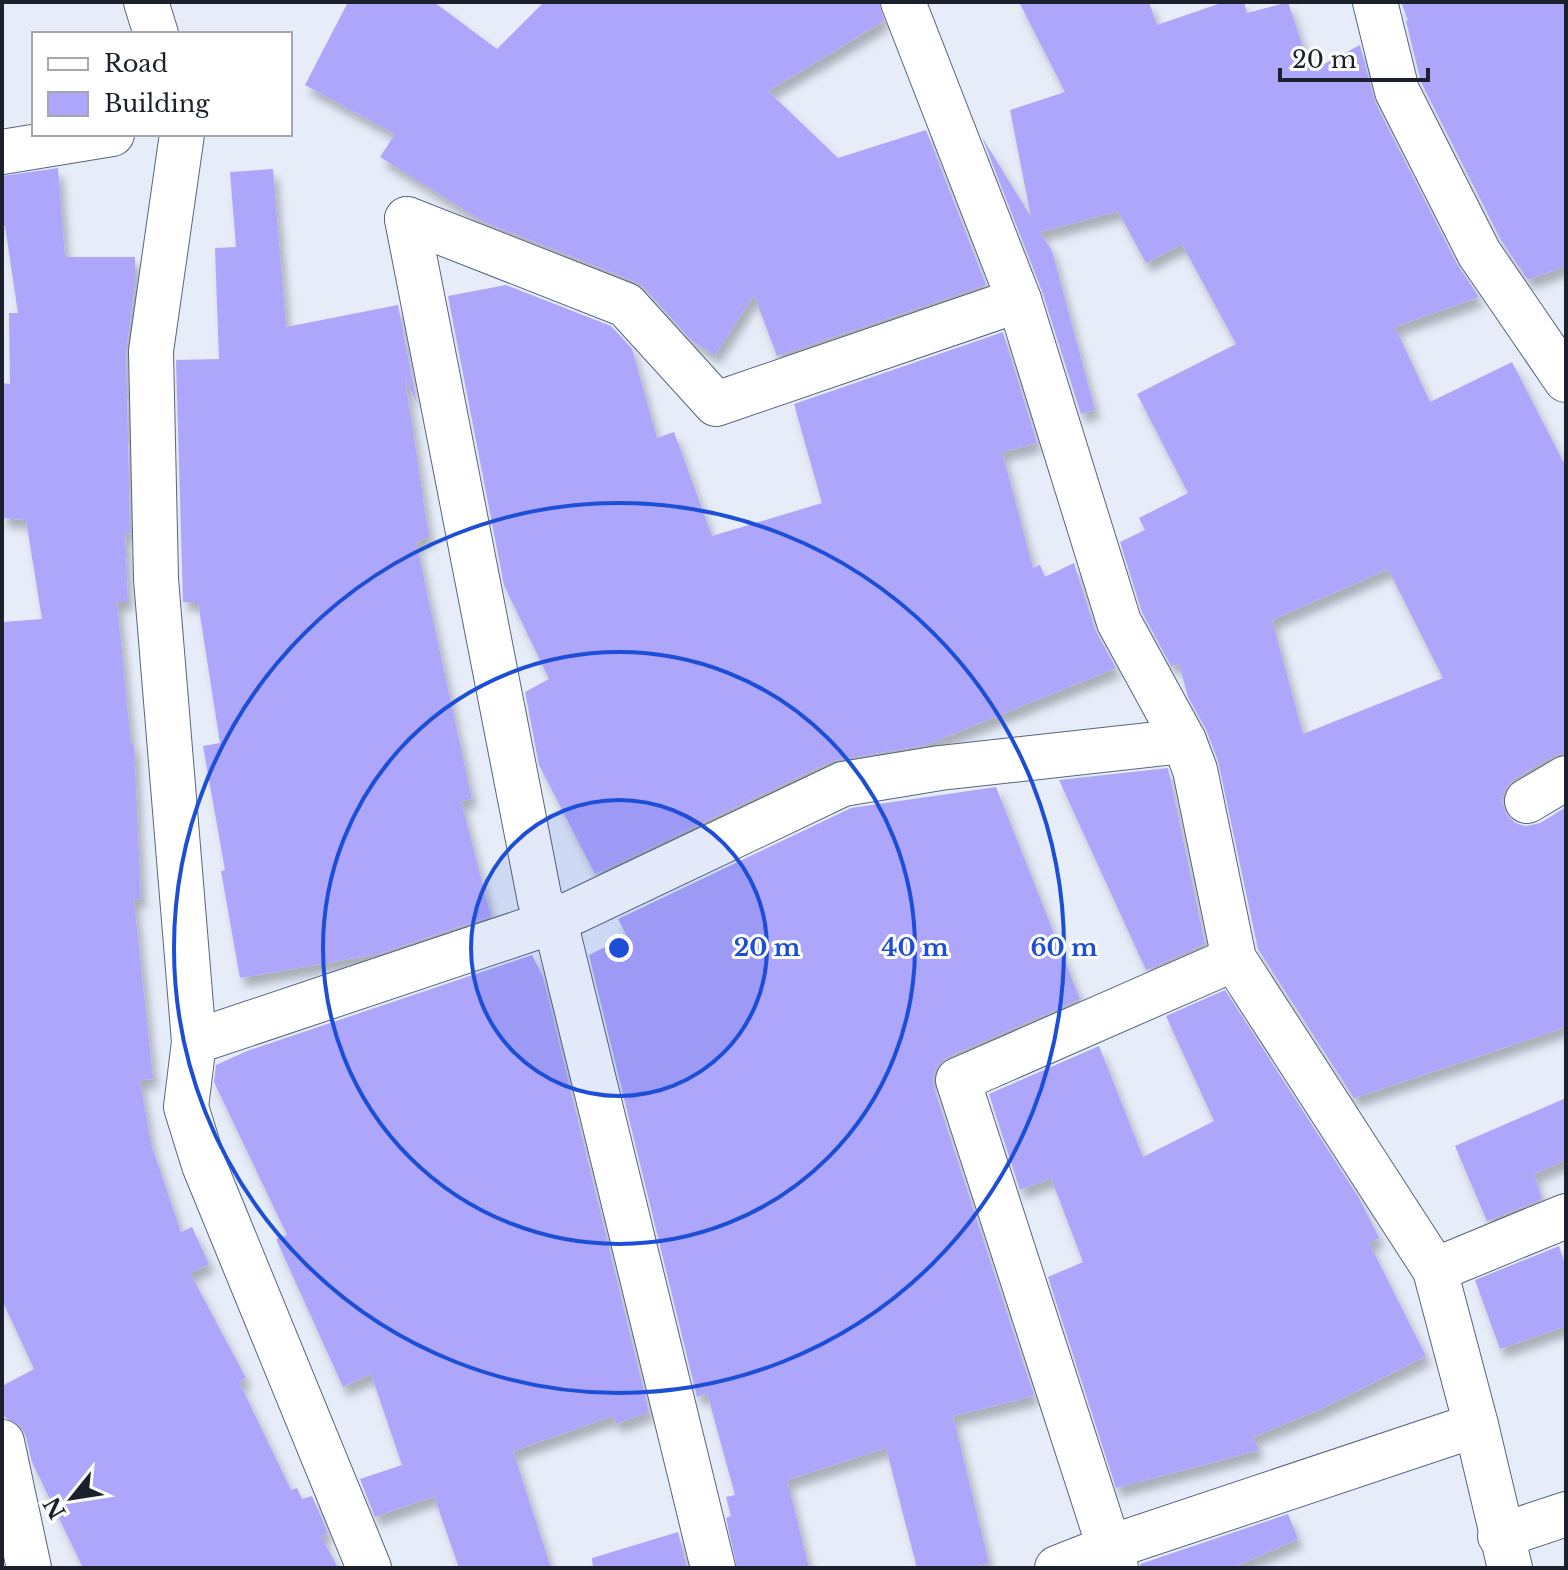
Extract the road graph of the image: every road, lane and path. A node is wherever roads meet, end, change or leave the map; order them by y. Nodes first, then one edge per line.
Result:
1 (146, 2) edge
2 (903, 2) edge
3 (1375, 2) edge
4 (155, 32) edge
5 (100, 136) edge
6 (182, 136) edge
7 (2, 152) edge
8 (1019, 300) junction
9 (1560, 362) edge
10 (1184, 741) junction
11 (1566, 778) edge
12 (1527, 801) dead end
13 (555, 921) junction
14 (1234, 959) junction
15 (194, 1042) junction
16 (1566, 1216) edge
17 (1435, 1270) junction
18 (1476, 1425) junction
19 (2, 1442) edge
20 (1566, 1514) edge
21 (1505, 1552) edge
22 (1112, 1558) edge
23 (29, 1568) edge
24 (369, 1568) edge
25 (713, 1568) edge
26 (1057, 1568) edge

1 - 4 street
2 - 8 street
3 - 9 street
5 - 7 street
6 - 15 street
8 - 10 street
8 - 13 street
10 - 13 street
10 - 14 street
11 - 12 street
13 - 15 street
13 - 25 street
14 - 17 street
14 - 22 street
15 - 24 street
16 - 17 street
17 - 18 street
18 - 21 street
18 - 22 street
19 - 23 street
20 - 21 street
22 - 26 street

